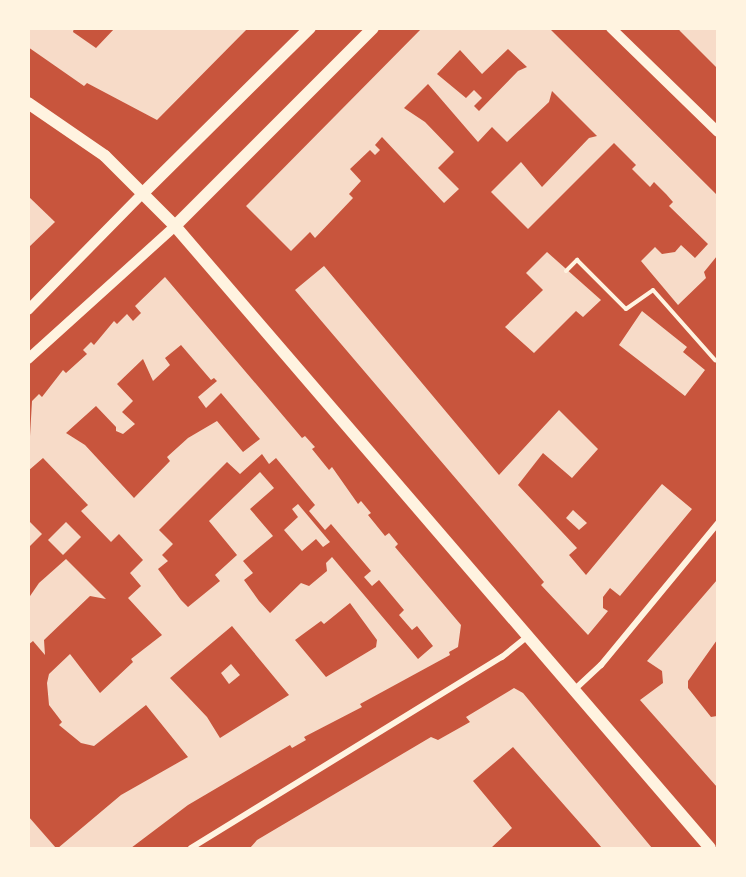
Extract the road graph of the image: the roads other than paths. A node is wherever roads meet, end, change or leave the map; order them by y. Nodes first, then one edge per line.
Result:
1 (310, 28) edge
2 (373, 28) edge
3 (611, 28) edge
4 (28, 103) edge
5 (717, 132) edge
6 (143, 193) junction
7 (175, 225) junction
8 (28, 310) edge
9 (28, 359) edge
10 (717, 523) edge
11 (528, 636) junction
12 (573, 690) junction
13 (191, 849) edge
14 (710, 849) edge

1 - 6 main road
2 - 7 main road
3 - 5 street
4 - 6 main road
6 - 7 main road
6 - 8 street
7 - 9 street
7 - 11 main road
10 - 12 street
11 - 12 main road
11 - 13 street
12 - 14 main road

